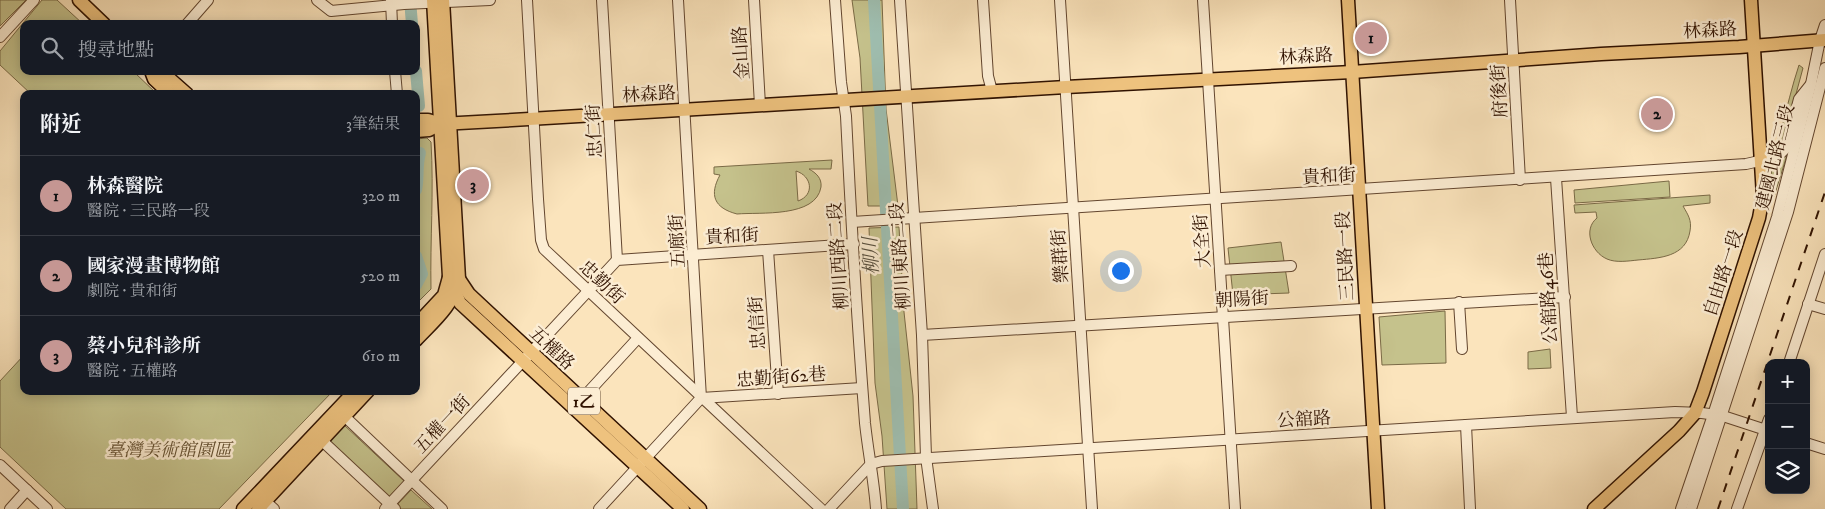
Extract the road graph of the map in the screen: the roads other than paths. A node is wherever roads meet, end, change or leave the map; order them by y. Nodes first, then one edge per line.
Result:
1 (34, 0) edge
2 (79, 0) edge
3 (208, 0) edge
4 (317, 0) edge
5 (490, 0) edge
6 (527, 0) edge
7 (602, 0) edge
8 (678, 0) edge
9 (754, 0) edge
10 (835, 0) edge
11 (900, 0) edge
12 (983, 0) edge
13 (1060, 0) edge
14 (1203, 0) edge
15 (1348, 0) edge
16 (1510, 0) edge
17 (1751, 0) edge
18 (438, 2) edge
19 (391, 3) edge
20 (100, 20) edge
21 (190, 20) edge
22 (392, 20) edge
23 (1825, 25) edge
24 (0, 37) edge
25 (1822, 40) edge
26 (1754, 45) junction
27 (1514, 61) junction
28 (1825, 68) edge
29 (1352, 72) junction
30 (152, 75) edge
31 (166, 75) edge
32 (395, 75) edge
33 (1209, 79) junction
34 (1811, 84) junction
35 (1066, 86) junction
36 (166, 90) edge
37 (182, 90) edge
38 (397, 90) edge
39 (992, 91) junction
40 (905, 96) junction
41 (844, 100) junction
42 (760, 105) junction
43 (685, 110) junction
44 (609, 114) junction
45 (534, 118) junction
46 (420, 120) edge
47 (446, 124) junction
48 (420, 131) edge
49 (1761, 162) junction
50 (1556, 178) junction
51 (1520, 180) junction
52 (1359, 190) junction
53 (1216, 199) junction
54 (1073, 208) junction
55 (913, 218) junction
56 (852, 222) junction
57 (854, 244) junction
58 (768, 250) junction
59 (694, 254) junction
60 (1825, 254) edge
61 (617, 260) junction
62 (1291, 266) dead end
63 (1220, 270) junction
64 (455, 292) junction
65 (588, 292) junction
66 (1565, 297) junction
67 (1459, 302) junction
68 (1808, 304) junction
69 (1366, 308) junction
70 (1825, 309) edge
71 (1223, 317) junction
72 (420, 322) edge
73 (1081, 326) junction
74 (420, 335) edge
75 (922, 335) junction
76 (638, 338) junction
77 (1462, 349) dead end
78 (527, 356) junction
79 (1790, 359) edge
80 (862, 388) junction
81 (778, 394) junction
82 (352, 395) edge
83 (363, 395) edge
84 (701, 398) junction
85 (582, 399) junction
86 (341, 413) junction
87 (1695, 413) junction
88 (1718, 416) junction
89 (1572, 417) junction
90 (1466, 425) junction
91 (1765, 429) edge
92 (1374, 431) junction
93 (1765, 435) edge
94 (318, 437) junction
95 (1230, 439) junction
96 (1810, 444) edge
97 (1088, 448) junction
98 (1825, 449) edge
99 (926, 457) junction
100 (642, 463) junction
101 (871, 464) junction
102 (0, 465) edge
103 (412, 480) junction
104 (27, 490) junction
105 (265, 506) edge
106 (390, 507) edge
107 (10, 509) edge
108 (47, 509) edge
109 (243, 509) edge
110 (442, 509) edge
111 (599, 509) edge
112 (683, 509) edge
113 (700, 509) edge
114 (820, 509) edge
115 (829, 509) edge
116 (876, 509) edge
117 (933, 509) edge
118 (1092, 509) edge
119 (1234, 509) edge
120 (1378, 509) edge
121 (1470, 509) edge
122 (1594, 509) edge
123 (1680, 509) edge
124 (1691, 509) edge
125 (1738, 509) edge

1 - 24 street
2 - 20 main road
3 - 21 street
4 - 19 street
5 - 18 street
6 - 45 street, 忠勤街
7 - 44 street, 忠仁街
8 - 43 street, 五廊街
9 - 42 street, 金山路
10 - 41 street, 柳川西路二段
11 - 40 street, 柳川東路二段
12 - 39 street
13 - 35 street, 樂群街
14 - 33 street, 大全街
15 - 29 main road, 三民路一段
16 - 27 street, 府後街
17 - 26 main road, 自由路一段
18 - 19 street
18 - 47 main road
19 - 22 street
23 - 25 street, 建國北路三段
25 - 26 main road, 林森路
25 - 34 street, 建國北路三段
26 - 27 main road, 林森路
26 - 49 main road, 自由路一段
27 - 29 main road, 林森路
27 - 51 street, 府後街
28 - 88 street, 建國北路三段
29 - 33 main road, 林森路
29 - 52 main road, 三民路一段
30 - 36 main road
31 - 37 main road
32 - 38 street
33 - 35 main road, 林森路
33 - 53 street, 大全街
34 - 49 street
34 - 88 street, 建國北路三段
35 - 39 main road, 林森路
35 - 54 street, 樂群街
39 - 40 main road, 林森路
40 - 41 main road, 林森路
40 - 55 street, 柳川東路二段
41 - 42 main road, 林森路
41 - 56 street, 柳川西路二段
42 - 43 main road, 林森路
43 - 44 main road, 林森路
43 - 59 street, 五廊街
44 - 45 main road, 林森路
44 - 61 street, 忠仁街
45 - 47 main road, 林森路
45 - 65 street, 忠勤街
46 - 47 main road
47 - 48 main road
47 - 64 main road
49 - 50 street, 貴和街
49 - 87 main road, 自由路一段
50 - 51 street, 貴和街
50 - 66 street, 公舘路46巷
51 - 52 street, 貴和街
52 - 53 street, 貴和街
52 - 69 main road, 三民路一段
53 - 54 street, 貴和街
53 - 63 street, 大全街
54 - 55 street, 貴和街
54 - 73 street, 樂群街
55 - 56 street, 貴和街
55 - 75 street, 柳川東路二段
56 - 57 street, 柳川西路二段
57 - 58 street, 貴和街
57 - 80 street, 柳川西路二段
58 - 59 street, 貴和街
58 - 81 street, 忠信街
59 - 61 street, 貴和街
59 - 84 street, 五廊街
60 - 68 street
61 - 65 street
62 - 63 street
63 - 71 street, 大全街
64 - 72 main road
64 - 74 main road
64 - 78 main road, 五權路 / 1乙
65 - 76 street, 忠勤街
65 - 78 street
66 - 67 street, 朝陽街
66 - 89 street, 公舘路46巷
67 - 69 street, 朝陽街
67 - 77 street
68 - 70 street
68 - 79 street
69 - 71 street, 朝陽街
69 - 92 main road, 三民路一段
71 - 73 street, 朝陽街
71 - 95 street, 大全街
73 - 75 street, 朝陽街
73 - 97 street, 樂群街
75 - 99 street, 柳川東路二段
76 - 84 street, 忠勤街
76 - 85 street
78 - 85 main road, 五權路 / 1乙
78 - 100 main road, 五權路 / 1乙
78 - 103 street, 五權一街
80 - 81 street, 忠勤街62巷
80 - 101 street, 柳川西路二段
81 - 84 street, 忠勤街62巷
82 - 86 main road
83 - 86 main road
84 - 100 street
84 - 114 street, 忠勤街
85 - 100 main road, 五權路 / 1乙
86 - 94 main road
86 - 103 street
87 - 88 street, 公舘路
87 - 89 street, 公舘路
87 - 122 main road, 自由路一段
88 - 91 street, 公舘路
88 - 123 street, 建國北路三段
88 - 124 street, 建國北路三段
89 - 90 street, 公舘路
90 - 92 street, 公舘路
90 - 121 street
92 - 95 street, 公舘路
92 - 120 main road, 三民路一段
93 - 125 street
94 - 105 main road
94 - 106 street
94 - 109 main road
95 - 97 street, 公舘路
95 - 119 street, 大全街
96 - 98 street
97 - 99 street, 公舘路
97 - 118 street, 樂群街
99 - 101 street, 公舘路
99 - 117 street, 柳川東路二段
100 - 111 street
100 - 112 main road, 五權路 / 1乙
100 - 113 main road, 五權路 / 1乙
101 - 115 street
101 - 116 street, 柳川西路二段
102 - 104 street
103 - 106 street, 五權一街
103 - 110 street
104 - 107 street
104 - 108 street

